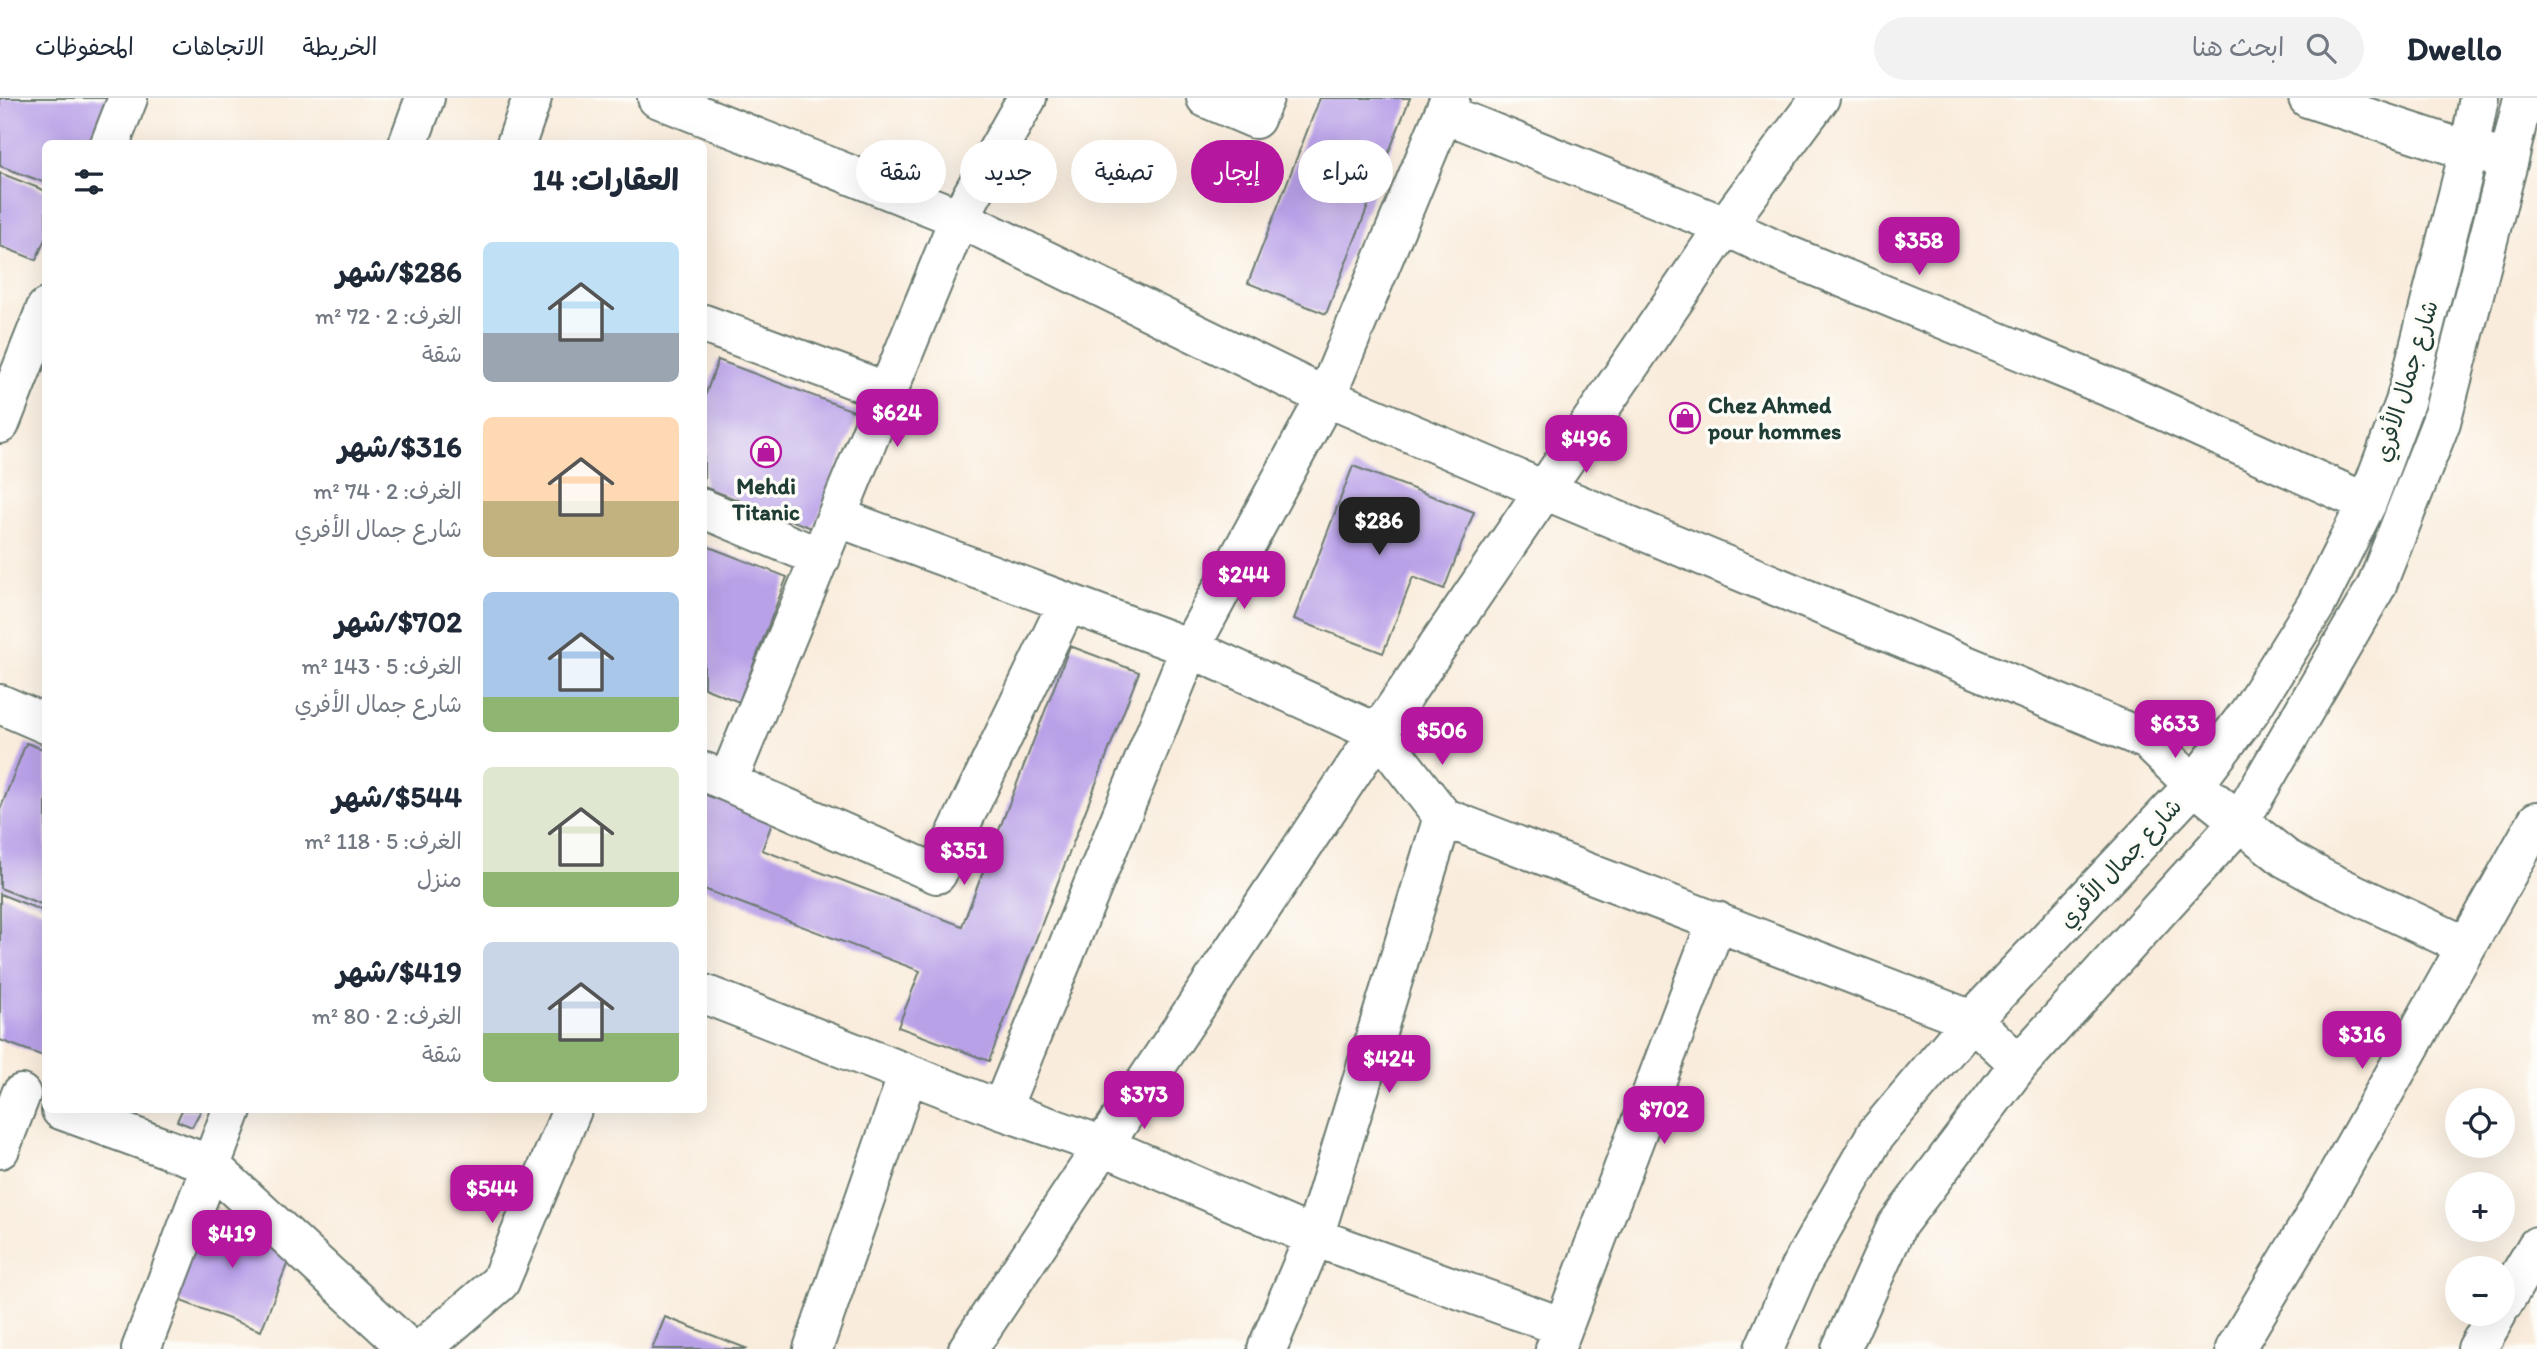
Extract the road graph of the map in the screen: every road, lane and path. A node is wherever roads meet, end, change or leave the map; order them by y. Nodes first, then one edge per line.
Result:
1 (128, 98) edge
2 (425, 98) edge
3 (532, 98) edge
4 (657, 98) edge
5 (1027, 98) edge
6 (1206, 98) edge
7 (1264, 98) edge
8 (1820, 98) edge
9 (2308, 98) edge
10 (2480, 98) edge
11 (2523, 98) edge
12 (1447, 105) edge
13 (112, 140) edge
14 (409, 140) edge
15 (517, 140) edge
16 (2469, 151) junction
17 (2509, 159) junction
18 (959, 218) junction
19 (1725, 226) junction
20 (42, 318) edge
21 (707, 325) edge
22 (888, 392) junction
23 (1326, 397) junction
24 (0, 424) edge
25 (1544, 490) junction
26 (2367, 503) junction
27 (707, 510) edge
28 (837, 517) junction
29 (821, 558) junction
30 (1068, 604) junction
31 (1190, 648) junction
32 (0, 704) edge
33 (42, 722) edge
34 (1378, 733) junction
35 (716, 776) edge
36 (2194, 785) junction
37 (1443, 817) junction
38 (2240, 821) junction
39 (2537, 821) edge
40 (1717, 921) junction
41 (2466, 946) junction
42 (707, 995) edge
43 (1972, 1020) junction
44 (2019, 1064) junction
45 (908, 1074) junction
46 (22, 1095) edge
47 (1001, 1110) junction
48 (69, 1113) edge
49 (231, 1113) edge
50 (571, 1113) edge
51 (1104, 1146) junction
52 (0, 1149) edge
53 (209, 1164) junction
54 (1314, 1237) junction
55 (2537, 1246) edge
56 (2515, 1283) edge
57 (2490, 1326) edge
58 (1559, 1338) edge
59 (141, 1349) edge
60 (409, 1349) edge
61 (422, 1349) edge
62 (813, 1349) edge
63 (968, 1349) edge
64 (1267, 1349) edge
65 (1764, 1349) edge
66 (1841, 1349) edge
67 (2235, 1349) edge
68 (2477, 1349) edge

1 - 13 street
2 - 14 street
3 - 15 street
4 - 18 street
5 - 18 street
6 - 7 street
8 - 19 street
9 - 16 street
10 - 16 street, شارع جمال الأفري
11 - 17 street, شارع جمال الأفري
12 - 19 street
12 - 23 street
16 - 17 street
16 - 26 street, شارع جمال الأفري
17 - 38 street, شارع جمال الأفري
18 - 22 street
18 - 23 street
19 - 25 street
19 - 26 street
20 - 24 street
21 - 22 street
22 - 28 street
23 - 25 street
23 - 31 street
25 - 34 street
25 - 36 street
26 - 36 street, شارع جمال الأفري
27 - 29 street
28 - 29 street
28 - 30 street
29 - 35 street
30 - 31 street
30 - 35 street
31 - 34 street
31 - 47 street
32 - 33 street
34 - 37 street
34 - 51 street
36 - 38 street
36 - 43 street, شارع جمال الأفري
37 - 40 street
37 - 54 street
38 - 41 street
38 - 44 street, شارع جمال الأفري
39 - 41 street
40 - 43 street
40 - 58 street
41 - 67 street
42 - 45 street
43 - 44 street
43 - 65 street, شارع جمال الأفري
44 - 66 street, شارع جمال الأفري
45 - 47 street
45 - 62 street
46 - 52 street
47 - 51 street
48 - 53 street
49 - 53 street
50 - 61 street
51 - 54 street
51 - 63 street
53 - 59 street
53 - 60 street
54 - 58 street
54 - 64 street
55 - 56 street
57 - 68 street

